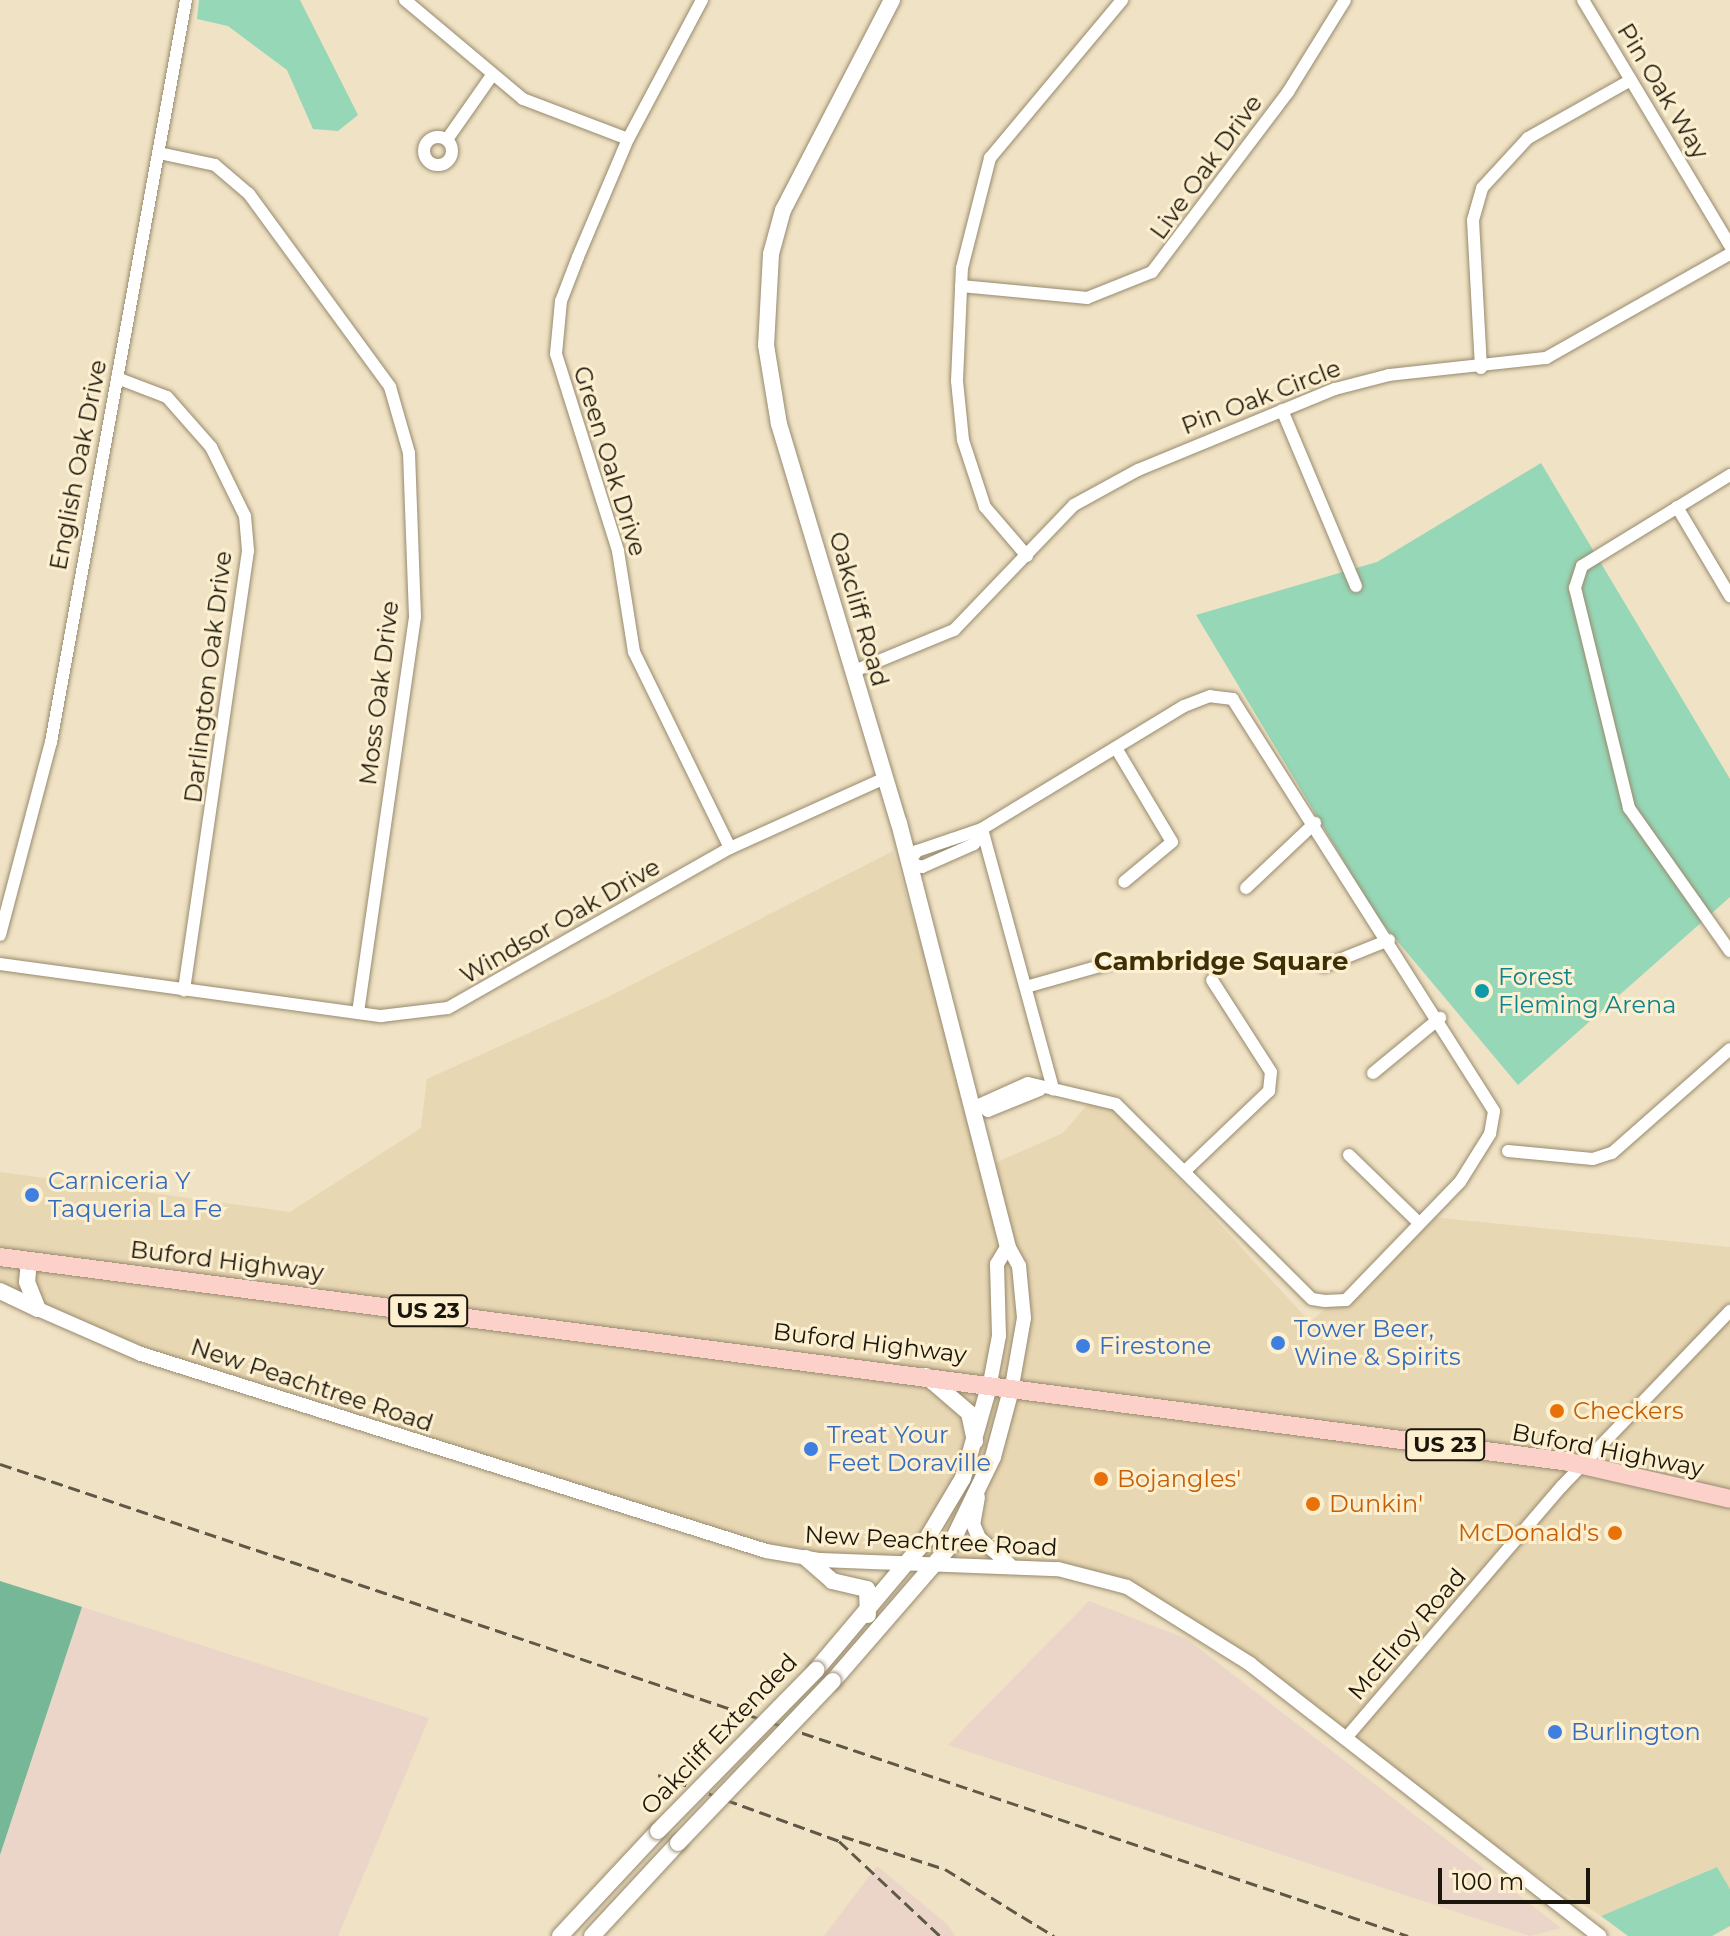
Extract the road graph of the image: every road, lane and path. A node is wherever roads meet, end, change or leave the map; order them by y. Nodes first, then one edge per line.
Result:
1 (186, 0) edge
2 (405, 0) edge
3 (892, 0) edge
4 (1122, 0) edge
5 (1345, 0) edge
6 (1583, 0) edge
7 (696, 2) edge
8 (490, 78) junction
9 (1631, 80) junction
10 (448, 138) dead end
11 (628, 139) junction
12 (159, 153) junction
13 (1730, 246) edge
14 (1730, 254) edge
15 (961, 286) junction
16 (1481, 368) junction
17 (117, 378) junction
18 (1282, 410) junction
19 (1730, 475) edge
20 (1677, 507) junction
21 (1027, 556) junction
22 (1356, 586) dead end
23 (1730, 596) edge
24 (852, 672) junction
25 (1116, 748) junction
26 (883, 779) junction
27 (1315, 823) junction
28 (982, 829) junction
29 (730, 848) junction
30 (909, 862) junction
31 (1124, 882) dead end
32 (1246, 888) dead end
33 (0, 935) edge
34 (1389, 940) junction
35 (1730, 951) edge
36 (1110, 963) dead end
37 (0, 964) edge
38 (1324, 966) dead end
39 (1212, 980) dead end
40 (1026, 987) junction
41 (184, 990) junction
42 (358, 1013) junction
43 (1440, 1018) junction
44 (1730, 1049) edge
45 (1373, 1073) dead end
46 (1046, 1089) junction
47 (977, 1107) junction
48 (1508, 1151) dead end
49 (1349, 1155) dead end
50 (1186, 1170) junction
51 (1419, 1223) junction
52 (1008, 1246) junction
53 (0, 1257) edge
54 (29, 1260) junction
55 (0, 1291) edge
56 (38, 1309) junction
57 (1730, 1311) edge
58 (925, 1375) junction
59 (990, 1383) junction
60 (1012, 1386) junction
61 (976, 1444) junction
62 (1582, 1465) junction
63 (979, 1491) junction
64 (1730, 1499) edge
65 (806, 1558) junction
66 (910, 1562) junction
67 (936, 1563) junction
68 (1013, 1566) junction
69 (868, 1615) junction
70 (1345, 1739) junction
71 (560, 1936) edge
72 (592, 1936) edge
73 (1600, 1936) edge

1 - 12 street, English Oak Drive
2 - 8 street
3 - 24 main road, Oakcliff Road
4 - 15 street
5 - 15 street, Live Oak Drive
6 - 9 street, Pin Oak Way
7 - 11 street, Green Oak Drive
8 - 10 street
8 - 11 street
9 - 13 street, Pin Oak Way
9 - 16 street
11 - 29 street, Green Oak Drive
12 - 17 street, English Oak Drive
12 - 42 street, Moss Oak Drive
14 - 16 street, Pin Oak Circle
15 - 21 street
16 - 18 street, Pin Oak Circle
17 - 33 street, English Oak Drive
17 - 41 street, Darlington Oak Drive
18 - 21 street, Pin Oak Circle
18 - 22 street
19 - 20 street
20 - 23 street
20 - 35 street
21 - 24 street, Pin Oak Circle
24 - 26 main road, Oakcliff Road
25 - 27 street
25 - 28 street
25 - 31 street
26 - 29 street, Windsor Oak Drive
26 - 30 main road, Oakcliff Road
27 - 32 street
27 - 34 street
28 - 30 street
28 - 40 street
29 - 42 street, Windsor Oak Drive
30 - 47 main road, Oakcliff Road
34 - 38 street
34 - 43 street
36 - 40 street
37 - 41 street, Windsor Oak Drive
39 - 50 street
40 - 46 street
41 - 42 street, Windsor Oak Drive
43 - 45 street
43 - 51 street
44 - 48 street
46 - 47 street
46 - 50 street
47 - 52 main road, Oakcliff Road
49 - 51 street
50 - 51 street
52 - 59 street
52 - 60 street, Oakcliff Road
53 - 54 main road, Buford Highway / US 23
54 - 56 main road
54 - 58 main road, Buford Highway / US 23
55 - 56 main road
56 - 65 street, New Peachtree Road
57 - 62 street, McElroy Road
58 - 59 main road, Buford Highway / US 23
58 - 61 main road
59 - 60 main road, Buford Highway / US 23
59 - 61 main road
60 - 62 main road, Buford Highway / US 23
60 - 63 main road, Oakcliff Road
61 - 66 main road
62 - 64 main road, Buford Highway / US 23
62 - 70 street, McElroy Road
63 - 67 main road, Oakcliff Road
63 - 68 street
65 - 66 street, New Peachtree Road
65 - 69 main road
66 - 67 street, New Peachtree Road
66 - 69 main road, Oakcliff Extended
67 - 68 street, New Peachtree Road
67 - 72 main road, Oakcliff Extended, bridge
68 - 70 street, New Peachtree Road
69 - 71 main road, Oakcliff Extended, bridge
70 - 73 street, New Peachtree Road

